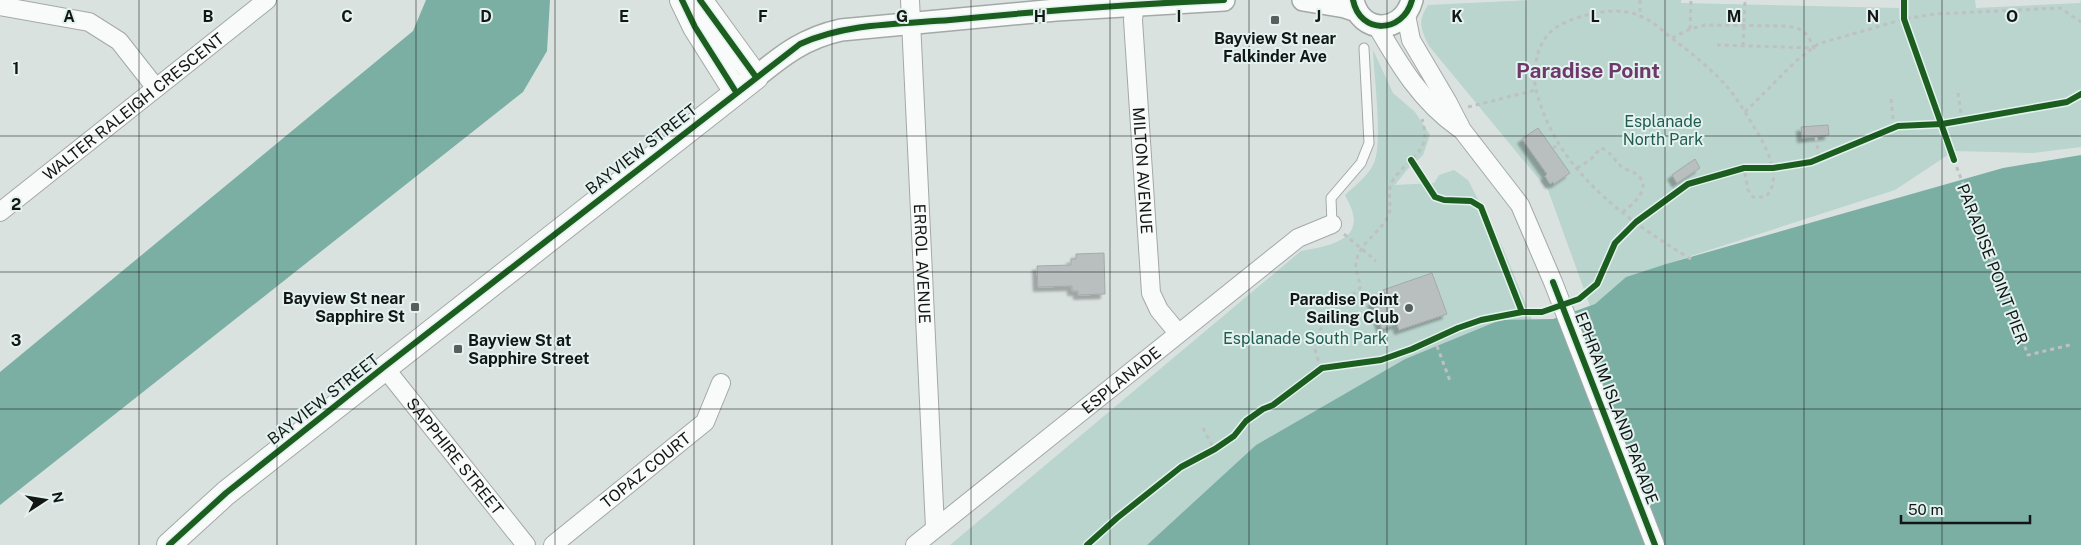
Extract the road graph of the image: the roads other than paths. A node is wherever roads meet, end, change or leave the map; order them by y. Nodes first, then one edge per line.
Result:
1 (267, 0) edge
2 (682, 0) edge
3 (700, 0) edge
4 (910, 0) edge
5 (1224, 0) edge
6 (1303, 0) edge
7 (1135, 2) edge
8 (0, 6) edge
9 (1355, 6) edge
10 (1409, 7) edge
11 (912, 23) junction
12 (1377, 26) junction
13 (1364, 48) dead end
14 (756, 77) junction
15 (156, 88) junction
16 (736, 92) junction
17 (1462, 130) junction
18 (0, 212) edge
19 (1332, 224) joint
20 (1178, 333) junction
21 (384, 367) junction
22 (721, 383) dead end
23 (935, 528) junction
24 (168, 545) edge
25 (526, 545) edge
26 (552, 545) edge
27 (915, 545) edge
28 (1655, 545) edge

1 - 15 street, WALTER RALEIGH CRESCENT
2 - 16 main road
3 - 14 main road
4 - 11 street, ERROL AVENUE
5 - 7 street, BAYVIEW STREET
6 - 9 street
7 - 11 street, BAYVIEW STREET
7 - 20 street, MILTON AVENUE
8 - 15 street
9 - 12 street
10 - 12 street
10 - 17 street, EPHRAIM ISLAND PARADE
11 - 14 street, BAYVIEW STREET
11 - 23 street, ERROL AVENUE
12 - 17 street, EPHRAIM ISLAND PARADE
13 - 19 lane
14 - 16 main road, BAYVIEW STREET
15 - 18 street, WALTER RALEIGH CRESCENT
16 - 21 main road, BAYVIEW STREET
17 - 28 street, EPHRAIM ISLAND PARADE
19 - 20 street, ESPLANADE
20 - 23 street, ESPLANADE
21 - 24 main road, BAYVIEW STREET
21 - 25 street, SAPPHIRE STREET
22 - 26 street, TOPAZ COURT
23 - 27 street, ESPLANADE

